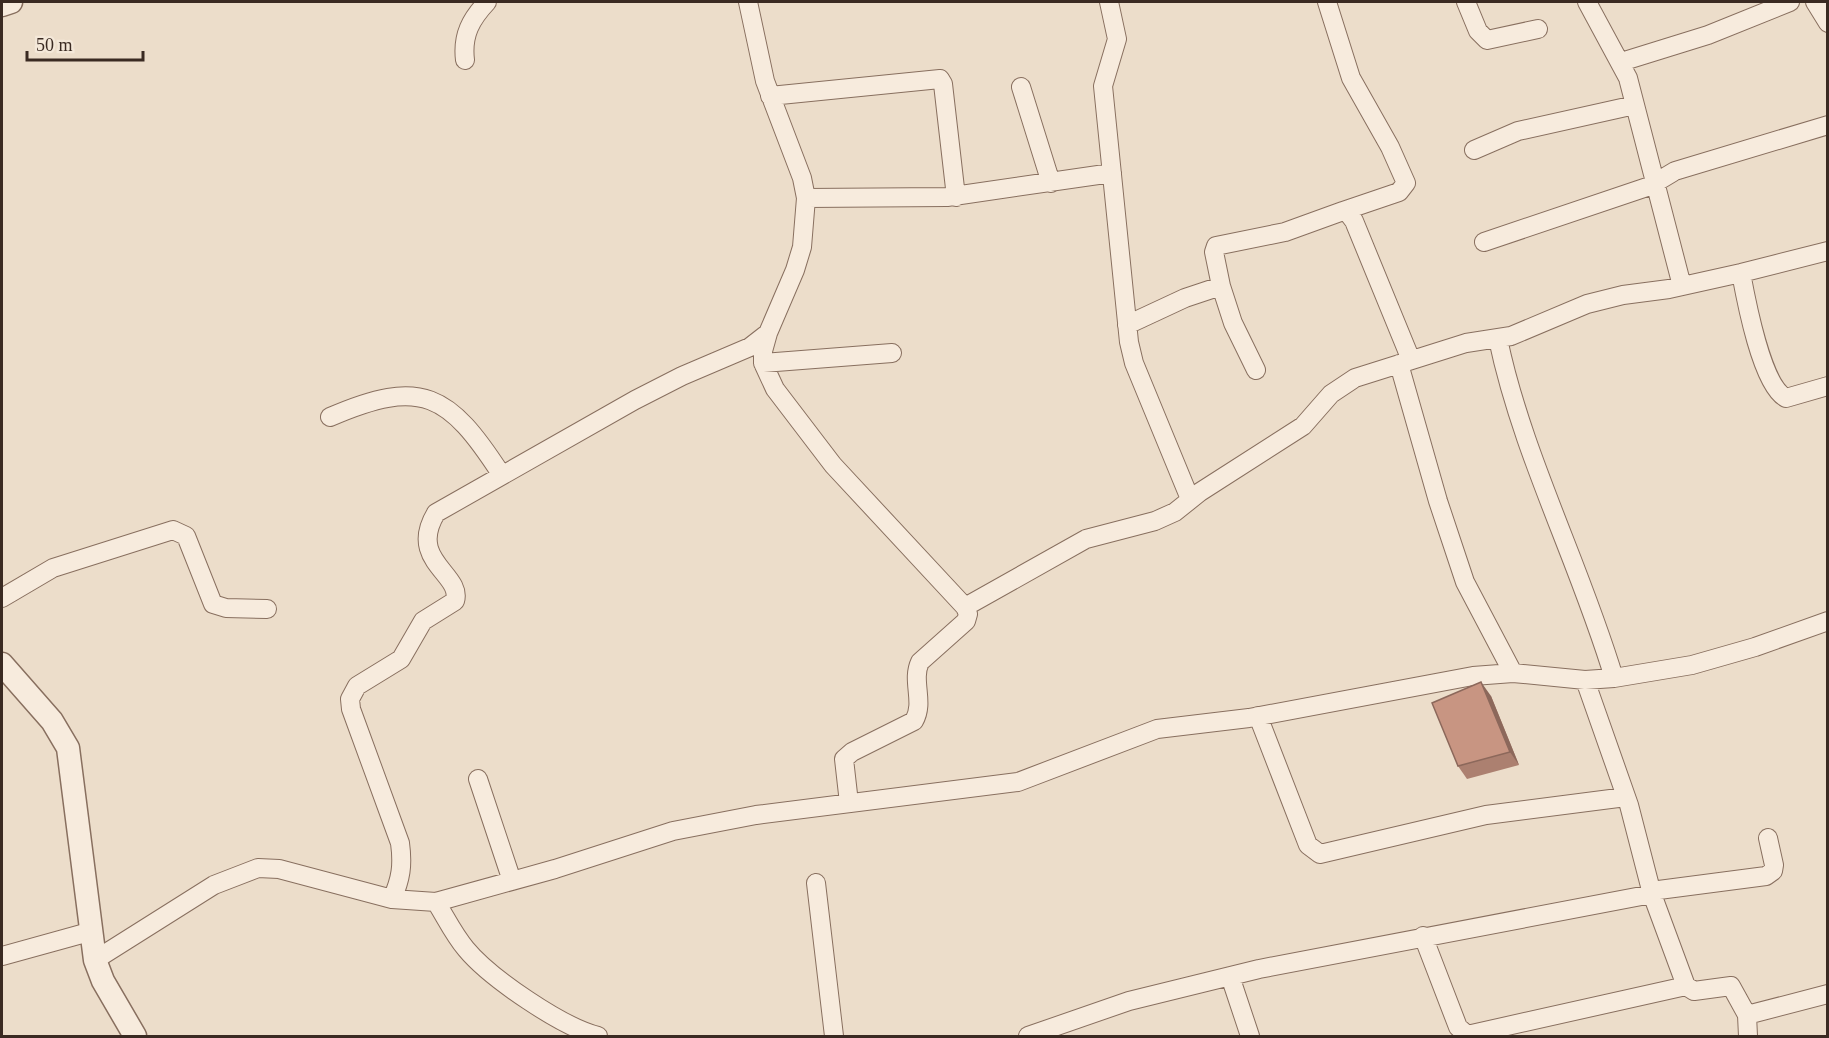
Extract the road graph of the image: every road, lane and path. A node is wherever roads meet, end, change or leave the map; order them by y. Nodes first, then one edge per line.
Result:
1 (10, 2) edge
2 (488, 2) edge
3 (748, 2) edge
4 (1109, 2) edge
5 (1327, 2) edge
6 (1466, 2) edge
7 (1587, 2) edge
8 (1790, 2) edge
9 (1815, 2) edge
10 (2, 5) edge
11 (1827, 23) edge
12 (1538, 29) dead end
13 (465, 60) dead end
14 (1621, 62) junction
15 (1021, 87) dead end
16 (770, 96) junction
17 (1635, 105) junction
18 (1827, 125) edge
19 (1474, 150) dead end
20 (1112, 173) junction
21 (1051, 183) junction
22 (1655, 183) junction
23 (956, 197) junction
24 (806, 198) junction
25 (1343, 212) junction
26 (1484, 242) dead end
27 (1827, 251) edge
28 (1742, 273) junction
29 (1221, 286) junction
30 (1682, 286) junction
31 (1127, 325) junction
32 (768, 333) junction
33 (1498, 339) junction
34 (892, 353) dead end
35 (1405, 362) junction
36 (763, 363) junction
37 (1256, 370) dead end
38 (1827, 386) edge
39 (330, 417) dead end
40 (501, 474) junction
41 (1190, 500) junction
42 (2, 598) edge
43 (965, 607) junction
44 (267, 609) dead end
45 (1827, 621) edge
46 (2, 664) edge
47 (1513, 673) junction
48 (1614, 678) junction
49 (1585, 680) junction
50 (1258, 716) junction
51 (477, 779) dead end
52 (1626, 797) junction
53 (849, 803) junction
54 (1768, 838) dead end
55 (512, 881) junction
56 (816, 883) dead end
57 (1652, 893) junction
58 (392, 899) junction
59 (436, 902) junction
60 (89, 932) junction
61 (1423, 936) junction
62 (2, 956) edge
63 (95, 960) junction
64 (1230, 976) junction
65 (1686, 986) junction
66 (1827, 994) edge
67 (1747, 1015) junction
68 (135, 1036) edge
69 (598, 1036) edge
70 (834, 1036) edge
71 (1028, 1036) edge
72 (1250, 1036) edge
73 (1748, 1036) edge

1 - 10 street
2 - 13 street
3 - 16 street
4 - 20 street
5 - 25 street
6 - 12 street
7 - 14 street
8 - 14 street
9 - 11 street
14 - 17 street
15 - 21 street
16 - 23 street
16 - 24 street
17 - 19 street
17 - 22 street
18 - 22 street
20 - 21 street
20 - 31 street
21 - 23 street
22 - 26 street
22 - 30 street
23 - 24 street
24 - 32 street
25 - 29 street
25 - 35 street
27 - 28 street
28 - 30 street
28 - 38 street
29 - 31 street
29 - 37 street
30 - 33 street
31 - 41 street
32 - 36 street
32 - 40 street
33 - 35 street
33 - 48 street
34 - 36 street
35 - 41 street
35 - 47 street
36 - 43 street
39 - 40 street
40 - 58 street
41 - 43 street
42 - 44 street
43 - 53 street
45 - 48 street
46 - 60 street
47 - 49 street
47 - 50 street
48 - 49 street
49 - 52 street
50 - 52 street
50 - 53 street
51 - 55 street
52 - 57 street
53 - 55 street
54 - 57 street
55 - 59 street
56 - 70 street
57 - 61 street
57 - 65 street
58 - 59 street
58 - 63 street
59 - 69 street
60 - 62 street
60 - 63 street
61 - 64 street
61 - 65 street
63 - 68 street
64 - 71 street
64 - 72 street
65 - 67 street
66 - 67 street
67 - 73 street

